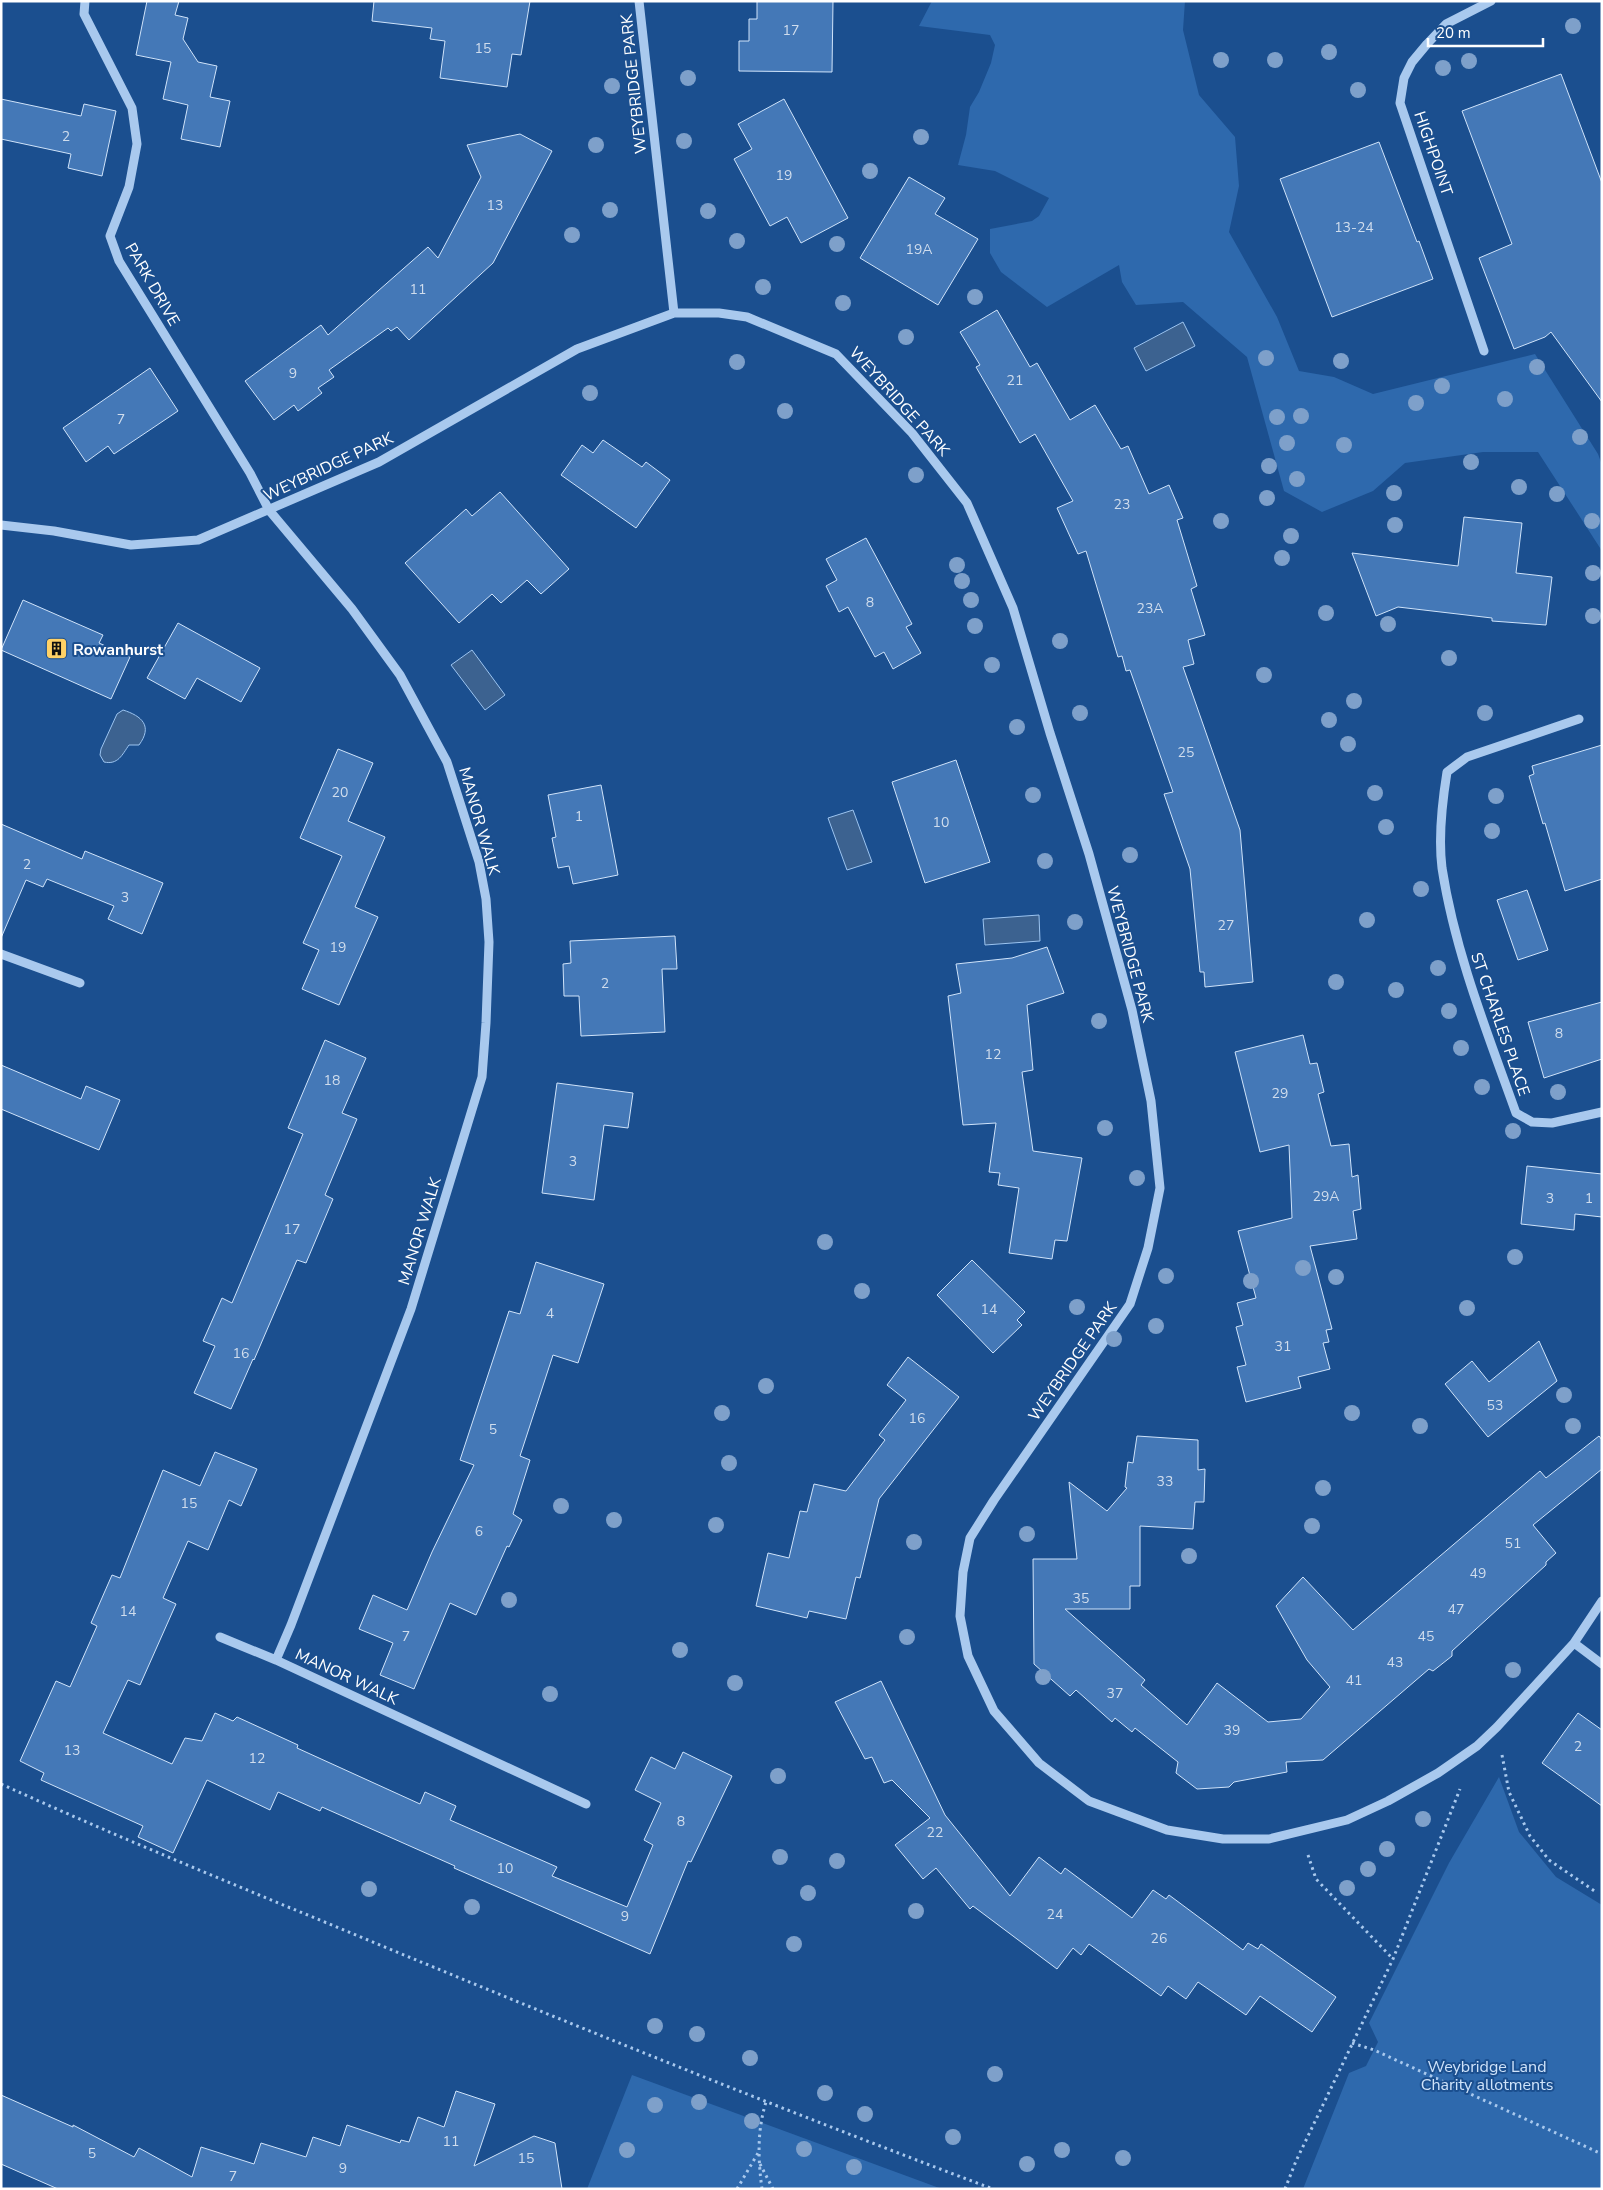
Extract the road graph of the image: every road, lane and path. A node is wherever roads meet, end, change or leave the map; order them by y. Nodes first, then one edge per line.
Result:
1 (86, 1) edge
2 (639, 1) edge
3 (1491, 1) edge
4 (674, 313) junction
5 (1484, 350) dead end
6 (269, 510) junction
7 (1, 525) edge
8 (1579, 719) dead end
9 (1, 954) edge
10 (80, 983) dead end
11 (1602, 1112) edge
12 (1602, 1601) edge
13 (220, 1637) dead end
14 (1574, 1643) junction
15 (276, 1660) junction
16 (1602, 1664) edge
17 (1497, 1727) junction
18 (1477, 1746) junction
19 (1, 1784) edge
20 (586, 1804) dead end
21 (1301, 1833) junction
22 (1596, 1892) dead end
23 (1393, 1959) junction
24 (1352, 2043) junction
25 (766, 2102) junction
26 (759, 2151) junction
27 (1602, 2154) edge
28 (758, 2162) junction
29 (737, 2189) edge
30 (762, 2189) edge
31 (773, 2189) edge
32 (993, 2189) edge
33 (1286, 2189) edge

1 - 6 street, PARK DRIVE
2 - 4 street, WEYBRIDGE PARK
3 - 5 street, HIGHPOINT
4 - 6 street, WEYBRIDGE PARK
4 - 21 street, WEYBRIDGE PARK
6 - 7 street, WEYBRIDGE PARK
6 - 15 street, MANOR WALK
8 - 11 street, ST CHARLES PLACE
9 - 10 street
12 - 14 street, WEYBRIDGE PARK
13 - 15 street
14 - 16 street
14 - 17 street, WEYBRIDGE PARK
15 - 20 street, MANOR WALK
17 - 18 street, WEYBRIDGE PARK
17 - 22 path
18 - 21 street, WEYBRIDGE PARK
18 - 23 path
19 - 25 path
21 - 23 path
23 - 24 path
24 - 27 path
24 - 33 path
25 - 26 path
25 - 32 path
26 - 28 path
26 - 29 path
28 - 30 path
28 - 31 path

